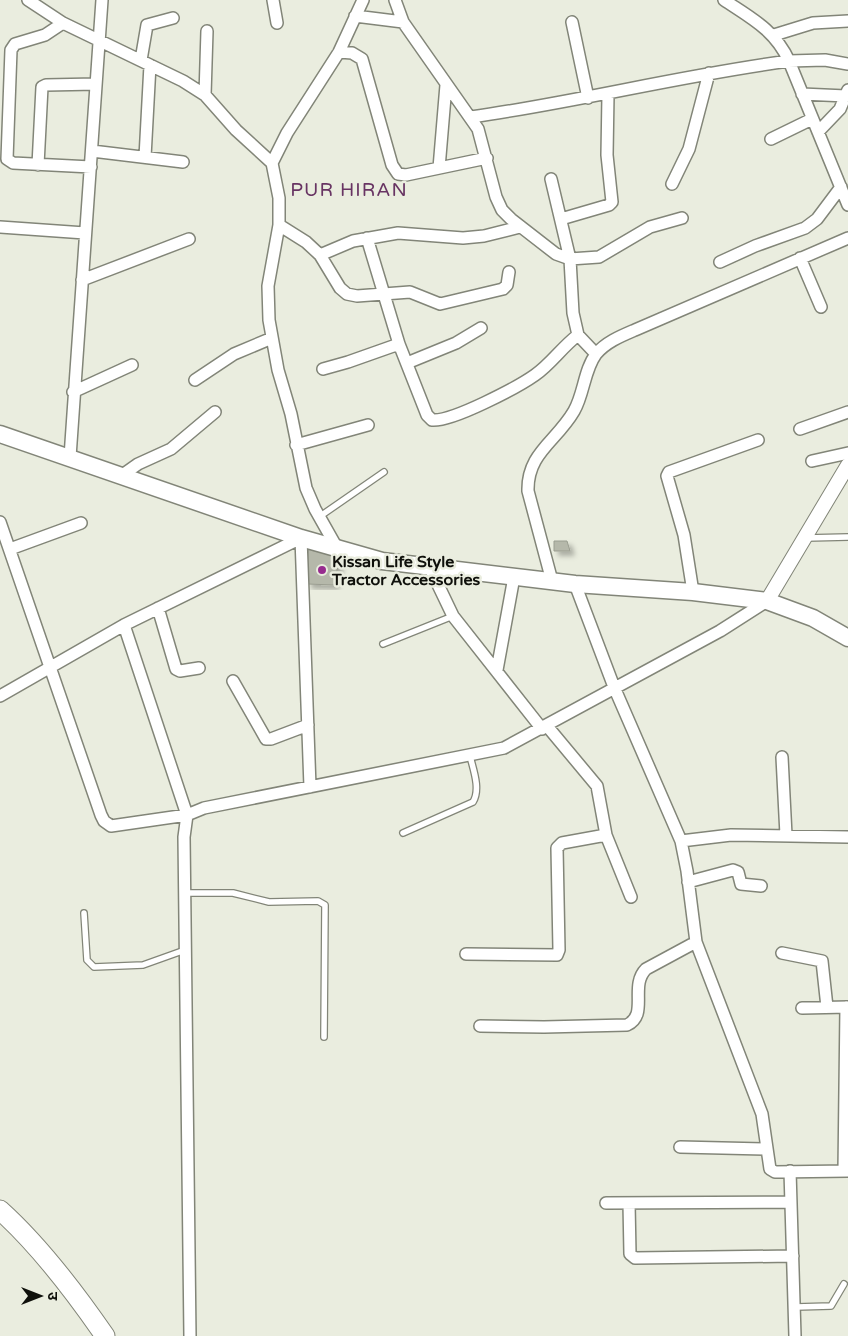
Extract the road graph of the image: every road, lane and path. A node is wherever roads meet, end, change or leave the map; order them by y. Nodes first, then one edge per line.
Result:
1 (28, 0) edge
2 (102, 0) edge
3 (272, 0) edge
4 (362, 0) edge
5 (395, 0) edge
6 (724, 0) edge
7 (355, 16) junction
8 (173, 18) dead end
9 (848, 20) edge
10 (403, 22) junction
11 (572, 22) dead end
12 (63, 23) junction
13 (277, 23) dead end
14 (207, 31) dead end
15 (774, 35) junction
16 (99, 41) junction
17 (339, 52) junction
18 (789, 60) junction
19 (146, 63) junction
20 (848, 64) edge
21 (709, 73) junction
22 (96, 84) junction
23 (446, 85) junction
24 (847, 93) edge
25 (608, 94) junction
26 (802, 94) junction
27 (205, 95) junction
28 (588, 98) junction
29 (471, 117) junction
30 (812, 119) junction
31 (818, 132) junction
32 (771, 139) dead end
33 (92, 151) junction
34 (145, 157) junction
35 (487, 158) junction
36 (183, 162) dead end
37 (272, 163) junction
38 (38, 165) junction
39 (91, 167) junction
40 (439, 168) junction
41 (551, 180) dead end
42 (672, 184) dead end
43 (841, 187) junction
44 (848, 205) edge
45 (682, 218) dead end
46 (561, 219) junction
47 (279, 225) junction
48 (0, 227) edge
49 (520, 227) junction
50 (85, 233) junction
51 (367, 238) junction
52 (848, 238) edge
53 (189, 240) dead end
54 (320, 254) junction
55 (800, 258) junction
56 (570, 259) junction
57 (720, 262) dead end
58 (509, 272) dead end
59 (82, 280) junction
60 (384, 292) junction
61 (821, 307) dead end
62 (481, 328) dead end
63 (578, 335) junction
64 (272, 338) junction
65 (399, 344) junction
66 (596, 354) junction
67 (407, 363) junction
68 (132, 364) dead end
69 (323, 369) dead end
70 (196, 380) dead end
71 (73, 392) junction
72 (215, 412) dead end
73 (848, 412) edge
74 (368, 425) dead end
75 (800, 428) dead end
76 (0, 434) edge
77 (758, 440) dead end
78 (296, 445) junction
79 (848, 453) edge
80 (70, 458) junction
81 (812, 461) dead end
82 (848, 465) edge
83 (384, 472) dead end
84 (121, 476) junction
85 (319, 517) junction
86 (0, 522) edge
87 (81, 523) dead end
88 (848, 537) edge
89 (301, 538) junction
90 (804, 538) junction
91 (336, 548) junction
92 (10, 549) junction
93 (430, 568) junction
94 (514, 577) junction
95 (552, 581) junction
96 (574, 584) junction
97 (693, 592) junction
98 (767, 601) junction
99 (158, 608) junction
100 (453, 616) junction
101 (124, 625) junction
102 (848, 638) edge
103 (383, 644) dead end
104 (50, 668) junction
105 (199, 668) dead end
106 (497, 670) junction
107 (233, 680) dead end
108 (614, 687) junction
109 (0, 696) edge
110 (308, 725) junction
111 (545, 727) junction
112 (470, 756) junction
113 (782, 756) dead end
114 (310, 788) junction
115 (187, 815) junction
116 (403, 833) dead end
117 (606, 835) junction
118 (786, 835) junction
119 (848, 837) edge
120 (681, 841) junction
121 (688, 882) junction
122 (760, 886) dead end
123 (184, 893) junction
124 (631, 897) dead end
125 (84, 913) dead end
126 (696, 942) junction
127 (185, 950) junction
128 (782, 953) dead end
129 (466, 954) dead end
130 (827, 1007) junction
131 (847, 1007) edge
132 (802, 1008) dead end
133 (480, 1026) dead end
134 (324, 1037) dead end
135 (680, 1147) dead end
136 (766, 1149) junction
137 (790, 1171) junction
138 (846, 1171) edge
139 (791, 1202) junction
140 (606, 1203) dead end
141 (629, 1203) junction
142 (0, 1210) edge
143 (793, 1256) junction
144 (844, 1284) dead end
145 (796, 1307) junction
146 (105, 1336) edge
147 (190, 1336) edge
148 (795, 1336) edge

1 - 12 street
2 - 16 street
3 - 13 street
4 - 7 street
5 - 10 street
6 - 15 street
7 - 10 street
7 - 17 street
8 - 19 street
9 - 15 street
10 - 23 street
11 - 28 street
12 - 16 street
12 - 38 street
14 - 27 street
15 - 18 street
16 - 19 street
16 - 22 street
17 - 37 street
17 - 40 street
18 - 20 street
18 - 21 street
18 - 26 street
19 - 27 street
19 - 34 street
21 - 25 street
21 - 42 street
22 - 33 street
22 - 38 street
23 - 29 street
23 - 40 street
24 - 26 street
24 - 31 street
25 - 28 street
25 - 46 street
26 - 30 street
27 - 37 street
28 - 29 street
29 - 35 street
30 - 31 street
30 - 32 street
31 - 43 street
33 - 34 street
33 - 39 street
34 - 36 street
35 - 40 street
35 - 49 street
37 - 47 street
38 - 39 street
39 - 50 street
41 - 46 street
43 - 44 street
43 - 57 street
45 - 56 street
46 - 56 street
47 - 54 street
47 - 64 street
48 - 50 street
49 - 51 street
49 - 56 street
50 - 59 street
51 - 54 street
51 - 60 street
52 - 55 street
53 - 59 street
54 - 60 street
55 - 61 street
55 - 66 street
56 - 63 street
58 - 60 street
59 - 71 street
60 - 65 street
62 - 67 street
63 - 66 street
63 - 67 street
64 - 70 street
64 - 78 street
65 - 67 street
65 - 69 street
66 - 95 street
68 - 71 street
71 - 80 street
72 - 84 street
73 - 75 street
74 - 78 street
76 - 80 main road
77 - 97 street
78 - 85 street
79 - 81 street
80 - 84 main road
82 - 90 street
83 - 85 lane
84 - 89 main road
85 - 91 street
86 - 92 street
87 - 92 street
88 - 90 lane
89 - 91 main road
89 - 99 street
89 - 110 street
90 - 98 street
91 - 93 main road
92 - 104 street
93 - 94 main road
93 - 100 street
94 - 95 main road
94 - 106 street
95 - 96 main road
96 - 97 main road
96 - 108 street
97 - 98 main road
98 - 102 main road
98 - 108 street
99 - 101 street
99 - 105 street
100 - 103 lane
100 - 106 street
101 - 104 street
101 - 115 street
104 - 109 street
104 - 115 street
106 - 111 street
107 - 110 street
108 - 111 street
108 - 120 street
110 - 114 street
111 - 112 street
111 - 117 street
112 - 114 street
112 - 116 lane
113 - 118 street
114 - 115 street
115 - 123 street
117 - 124 street
117 - 129 street
118 - 119 street
118 - 120 street
120 - 121 street
121 - 122 street
121 - 126 street
123 - 127 street
123 - 134 lane
125 - 127 lane
126 - 133 street
126 - 136 street
127 - 147 street
128 - 130 street
130 - 131 street
130 - 132 street
131 - 138 street
135 - 136 street
136 - 137 street
137 - 138 street
137 - 139 street
139 - 141 street
139 - 143 street
140 - 141 street
141 - 143 street
142 - 146 highway
143 - 145 street
144 - 145 lane
145 - 148 street

